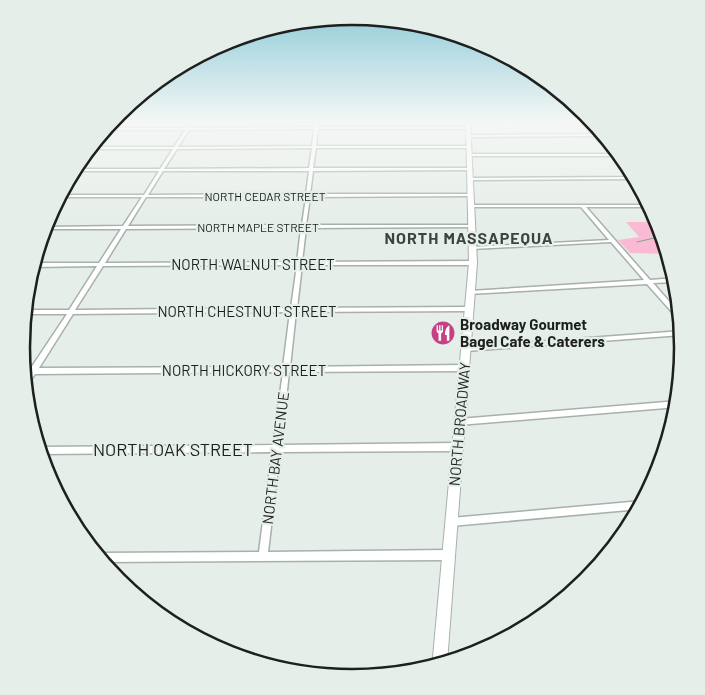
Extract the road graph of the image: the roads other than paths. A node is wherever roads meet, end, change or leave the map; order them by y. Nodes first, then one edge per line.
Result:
1 (172, 154) edge
2 (313, 154) edge
3 (470, 155) joint
4 (611, 155) edge
5 (470, 169) junction
6 (83, 170) edge
7 (162, 170) junction
8 (312, 170) junction
9 (627, 178) edge
10 (471, 179) junction
11 (308, 195) junction
12 (471, 195) junction
13 (68, 196) edge
14 (145, 196) junction
15 (472, 206) junction
16 (582, 206) junction
17 (642, 206) edge
18 (304, 226) junction
19 (472, 226) junction
20 (125, 227) junction
21 (53, 228) edge
22 (612, 241) junction
23 (472, 248) junction
24 (473, 263) junction
25 (300, 264) junction
26 (41, 265) edge
27 (101, 265) junction
28 (668, 280) edge
29 (648, 281) junction
30 (470, 293) junction
31 (469, 309) junction
32 (672, 309) edge
33 (294, 310) junction
34 (32, 312) edge
35 (71, 312) junction
36 (674, 334) edge
37 (466, 348) junction
38 (464, 368) junction
39 (287, 370) junction
40 (33, 371) joint
41 (670, 405) edge
42 (459, 422) junction
43 (457, 447) junction
44 (277, 448) junction
45 (47, 450) edge
46 (634, 506) edge
47 (451, 522) junction
48 (448, 555) junction
49 (263, 556) junction
50 (108, 558) edge
51 (440, 658) edge

1 - 7 street
2 - 8 street, NORTH BAY AVENUE
3 - 4 street
3 - 5 main road, NORTH BROADWAY
5 - 8 street
5 - 10 main road, NORTH BROADWAY
6 - 7 street
7 - 8 street
7 - 14 street
8 - 11 street, NORTH BAY AVENUE
9 - 10 street
10 - 12 main road, NORTH BROADWAY
11 - 12 street, NORTH CEDAR STREET
11 - 14 street, NORTH CEDAR STREET
11 - 18 street, NORTH BAY AVENUE
12 - 15 main road, NORTH BROADWAY
13 - 14 street, NORTH CEDAR STREET
14 - 20 street
15 - 16 street
15 - 19 main road, NORTH BROADWAY
16 - 17 street
16 - 22 street
18 - 19 street, NORTH MAPLE STREET
18 - 20 street, NORTH MAPLE STREET
18 - 25 street, NORTH BAY AVENUE
19 - 23 main road, NORTH BROADWAY
20 - 21 street, NORTH MAPLE STREET
20 - 27 street
22 - 23 street
22 - 29 street
23 - 24 main road, NORTH BROADWAY
24 - 25 street, NORTH WALNUT STREET
24 - 30 main road, NORTH BROADWAY
25 - 27 street, NORTH WALNUT STREET
25 - 33 street, NORTH BAY AVENUE
26 - 27 street, NORTH WALNUT STREET
27 - 35 street
28 - 29 street
29 - 30 street
29 - 32 street
30 - 31 main road, NORTH BROADWAY
31 - 33 street, NORTH CHESTNUT STREET
31 - 37 main road, NORTH BROADWAY
33 - 35 street, NORTH CHESTNUT STREET
33 - 39 street, NORTH BAY AVENUE
34 - 35 street, NORTH CHESTNUT STREET
35 - 40 street
36 - 37 street
37 - 38 main road, NORTH BROADWAY
38 - 39 street, NORTH HICKORY STREET
38 - 42 main road, NORTH BROADWAY
39 - 40 street, NORTH HICKORY STREET
39 - 44 street, NORTH BAY AVENUE
41 - 42 street
42 - 43 main road, NORTH BROADWAY
43 - 44 street, NORTH OAK STREET
43 - 47 main road, NORTH BROADWAY
44 - 45 street, NORTH OAK STREET
44 - 49 street, NORTH BAY AVENUE
46 - 47 street
47 - 48 main road, NORTH BROADWAY
48 - 49 street
48 - 51 main road, NORTH BROADWAY
49 - 50 street

